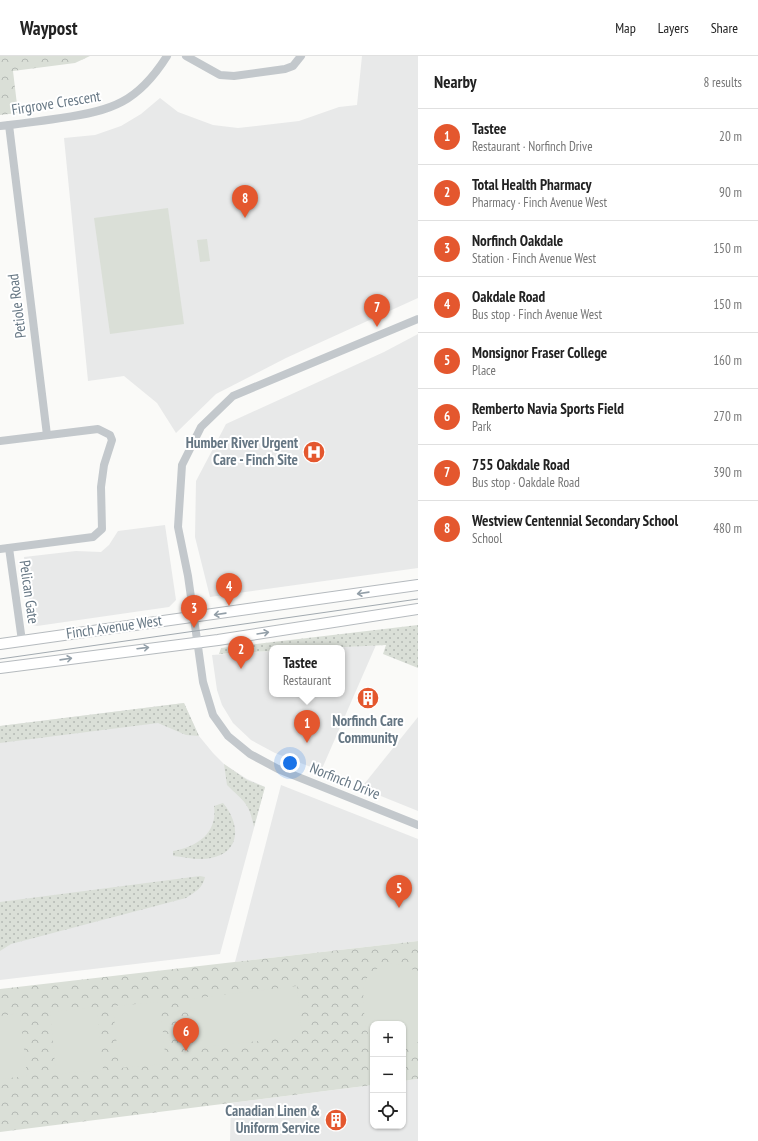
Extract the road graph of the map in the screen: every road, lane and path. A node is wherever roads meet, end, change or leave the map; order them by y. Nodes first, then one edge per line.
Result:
1 (167, 56) edge
2 (186, 56) edge
3 (301, 56) edge
4 (9, 125) junction
5 (0, 126) edge
6 (418, 319) edge
7 (47, 435) junction
8 (0, 441) edge
9 (9, 548) junction
10 (0, 549) edge
11 (418, 585) edge
12 (418, 609) edge
13 (193, 617) junction
14 (22, 641) junction
15 (196, 642) junction
16 (0, 644) edge
17 (0, 668) edge
18 (418, 825) edge

1 - 4 street, Firgrove Crescent
2 - 3 street
4 - 5 street, Firgrove Crescent
4 - 7 street, Petiole Road
6 - 13 street, Norfinch Drive
7 - 8 street
7 - 9 street
9 - 10 street
9 - 14 street, Pelican Gate
11 -> 13 main road, Finch Avenue West
15 -> 12 main road, Finch Avenue West
13 - 14 main road, Finch Avenue West
13 - 15 street, Norfinch Drive
14 - 16 main road, Finch Avenue West
17 -> 15 main road, Finch Avenue West
15 - 18 street, Norfinch Drive

